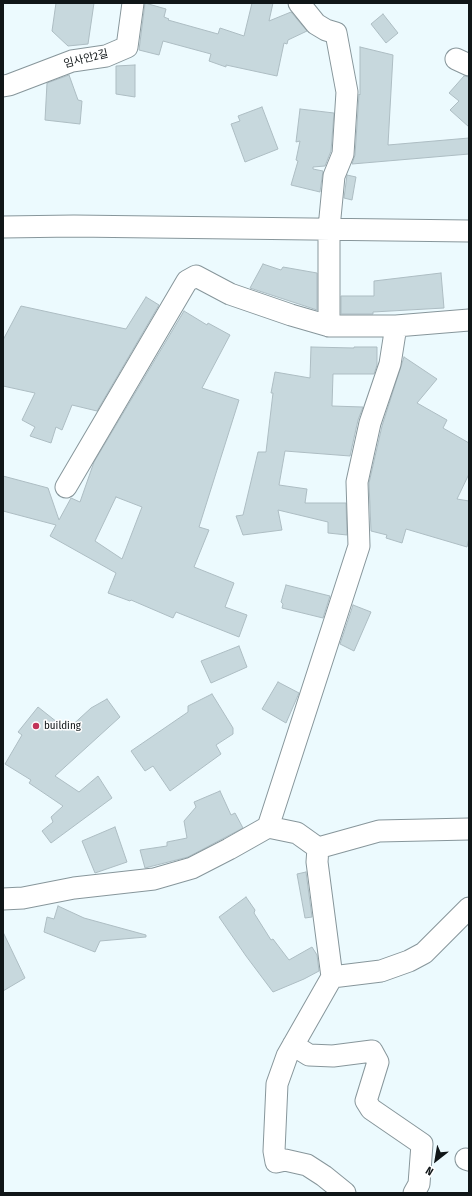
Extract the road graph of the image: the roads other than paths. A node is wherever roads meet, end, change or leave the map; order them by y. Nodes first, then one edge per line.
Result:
1 (133, 3) edge
2 (299, 3) edge
3 (3, 86) edge
4 (3, 227) edge
5 (330, 228) junction
6 (469, 231) edge
7 (469, 320) edge
8 (329, 326) junction
9 (396, 326) junction
10 (66, 487) dead end
11 (268, 826) junction
12 (469, 829) edge
13 (318, 848) junction
14 (3, 899) edge
15 (469, 908) edge
16 (332, 977) junction
17 (293, 1045) junction
18 (344, 1193) edge
19 (414, 1193) edge

1 - 3 street, 임사안2길
2 - 5 street
4 - 5 street
5 - 6 street
5 - 8 street
7 - 9 street
8 - 9 street
8 - 10 street
9 - 11 street
11 - 13 street
11 - 14 street
12 - 13 street
13 - 16 street
15 - 16 street
16 - 17 street
17 - 18 street
17 - 19 street

